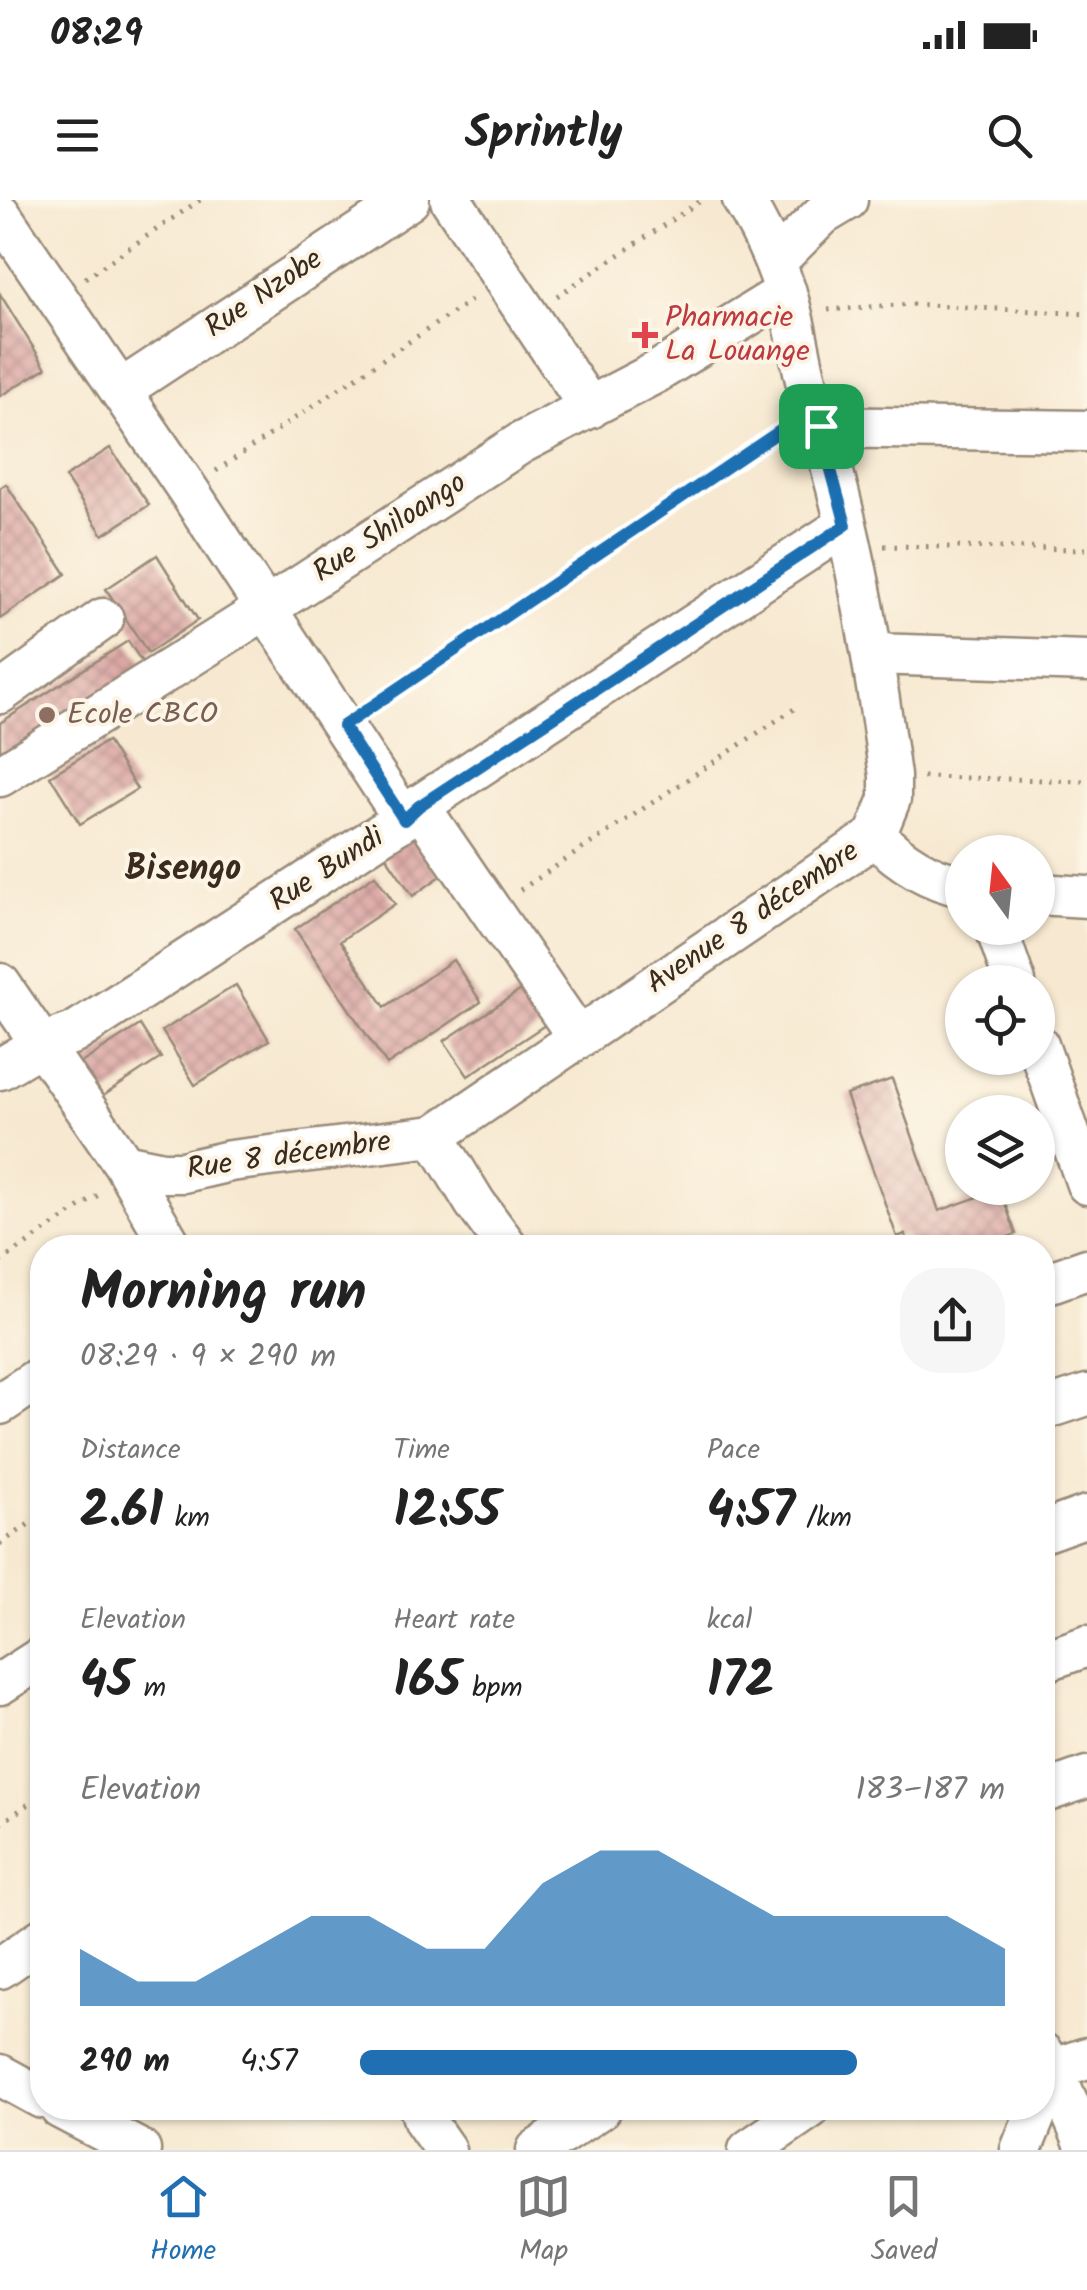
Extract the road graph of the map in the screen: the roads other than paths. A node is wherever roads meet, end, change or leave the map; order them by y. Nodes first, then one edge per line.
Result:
1 (408, 200) edge
2 (451, 200) edge
3 (743, 200) edge
4 (847, 200) edge
5 (0, 214) edge
6 (784, 288) junction
7 (121, 390) junction
8 (590, 408) junction
9 (817, 417) junction
10 (1087, 431) edge
11 (848, 535) junction
12 (267, 608) junction
13 (104, 619) dead end
14 (873, 654) junction
15 (1087, 661) edge
16 (0, 693) edge
17 (0, 776) edge
18 (412, 813) junction
19 (874, 836) junction
20 (945, 883) edge
21 (1055, 895) edge
22 (1087, 898) edge
23 (0, 984) edge
24 (578, 1037) junction
25 (42, 1044) junction
26 (0, 1069) edge
27 (1048, 1075) edge
28 (434, 1136) junction
29 (127, 1169) junction
30 (1087, 1184) edge
31 (165, 1235) edge
32 (498, 1235) edge
33 (1087, 1270) edge
34 (1055, 1281) edge
35 (30, 1384) edge
36 (1087, 1395) edge
37 (0, 1404) edge
38 (1055, 1406) edge
39 (1087, 1516) edge
40 (1055, 1527) edge
41 (1087, 1646) edge
42 (1055, 1657) edge
43 (30, 1665) edge
44 (0, 1684) edge
45 (1087, 1777) edge
46 (1055, 1788) edge
47 (30, 1947) edge
48 (0, 1968) edge
49 (1056, 2069) edge
50 (83, 2120) edge
51 (583, 2120) edge
52 (793, 2120) edge
53 (1033, 2120) edge
54 (1087, 2148) edge
55 (140, 2150) edge
56 (537, 2150) edge
57 (750, 2150) edge
58 (1021, 2150) edge

1 - 7 street, Rue Nzobe
2 - 8 street
3 - 6 street, Avenue 8 décembre
4 - 6 street, Rue Shiloango
5 - 7 street
6 - 8 street, Rue Shiloango
6 - 9 street, Avenue 8 décembre
7 - 12 street
8 - 12 street, Rue Shiloango
9 - 10 street
9 - 11 street, Avenue 8 décembre
11 - 14 street, Avenue 8 décembre
11 - 18 street, Rue Bundi
12 - 17 street, Rue Shiloango
12 - 18 street
13 - 16 street
14 - 15 street
14 - 19 street, Avenue 8 décembre
18 - 24 street
18 - 25 street, Rue Bundi
19 - 20 street
19 - 24 street, Avenue 8 décembre
21 - 22 street
23 - 25 street
24 - 28 street, Avenue 8 décembre
25 - 26 street, Rue Bundi
25 - 29 street
27 - 30 street
28 - 29 street, Rue 8 décembre
28 - 32 street
29 - 31 street
33 - 34 street
35 - 37 street
36 - 38 street
39 - 40 street
41 - 42 street
43 - 44 street
45 - 46 street
47 - 48 street
49 - 54 street
50 - 55 street
51 - 56 street
52 - 57 street
53 - 58 street

